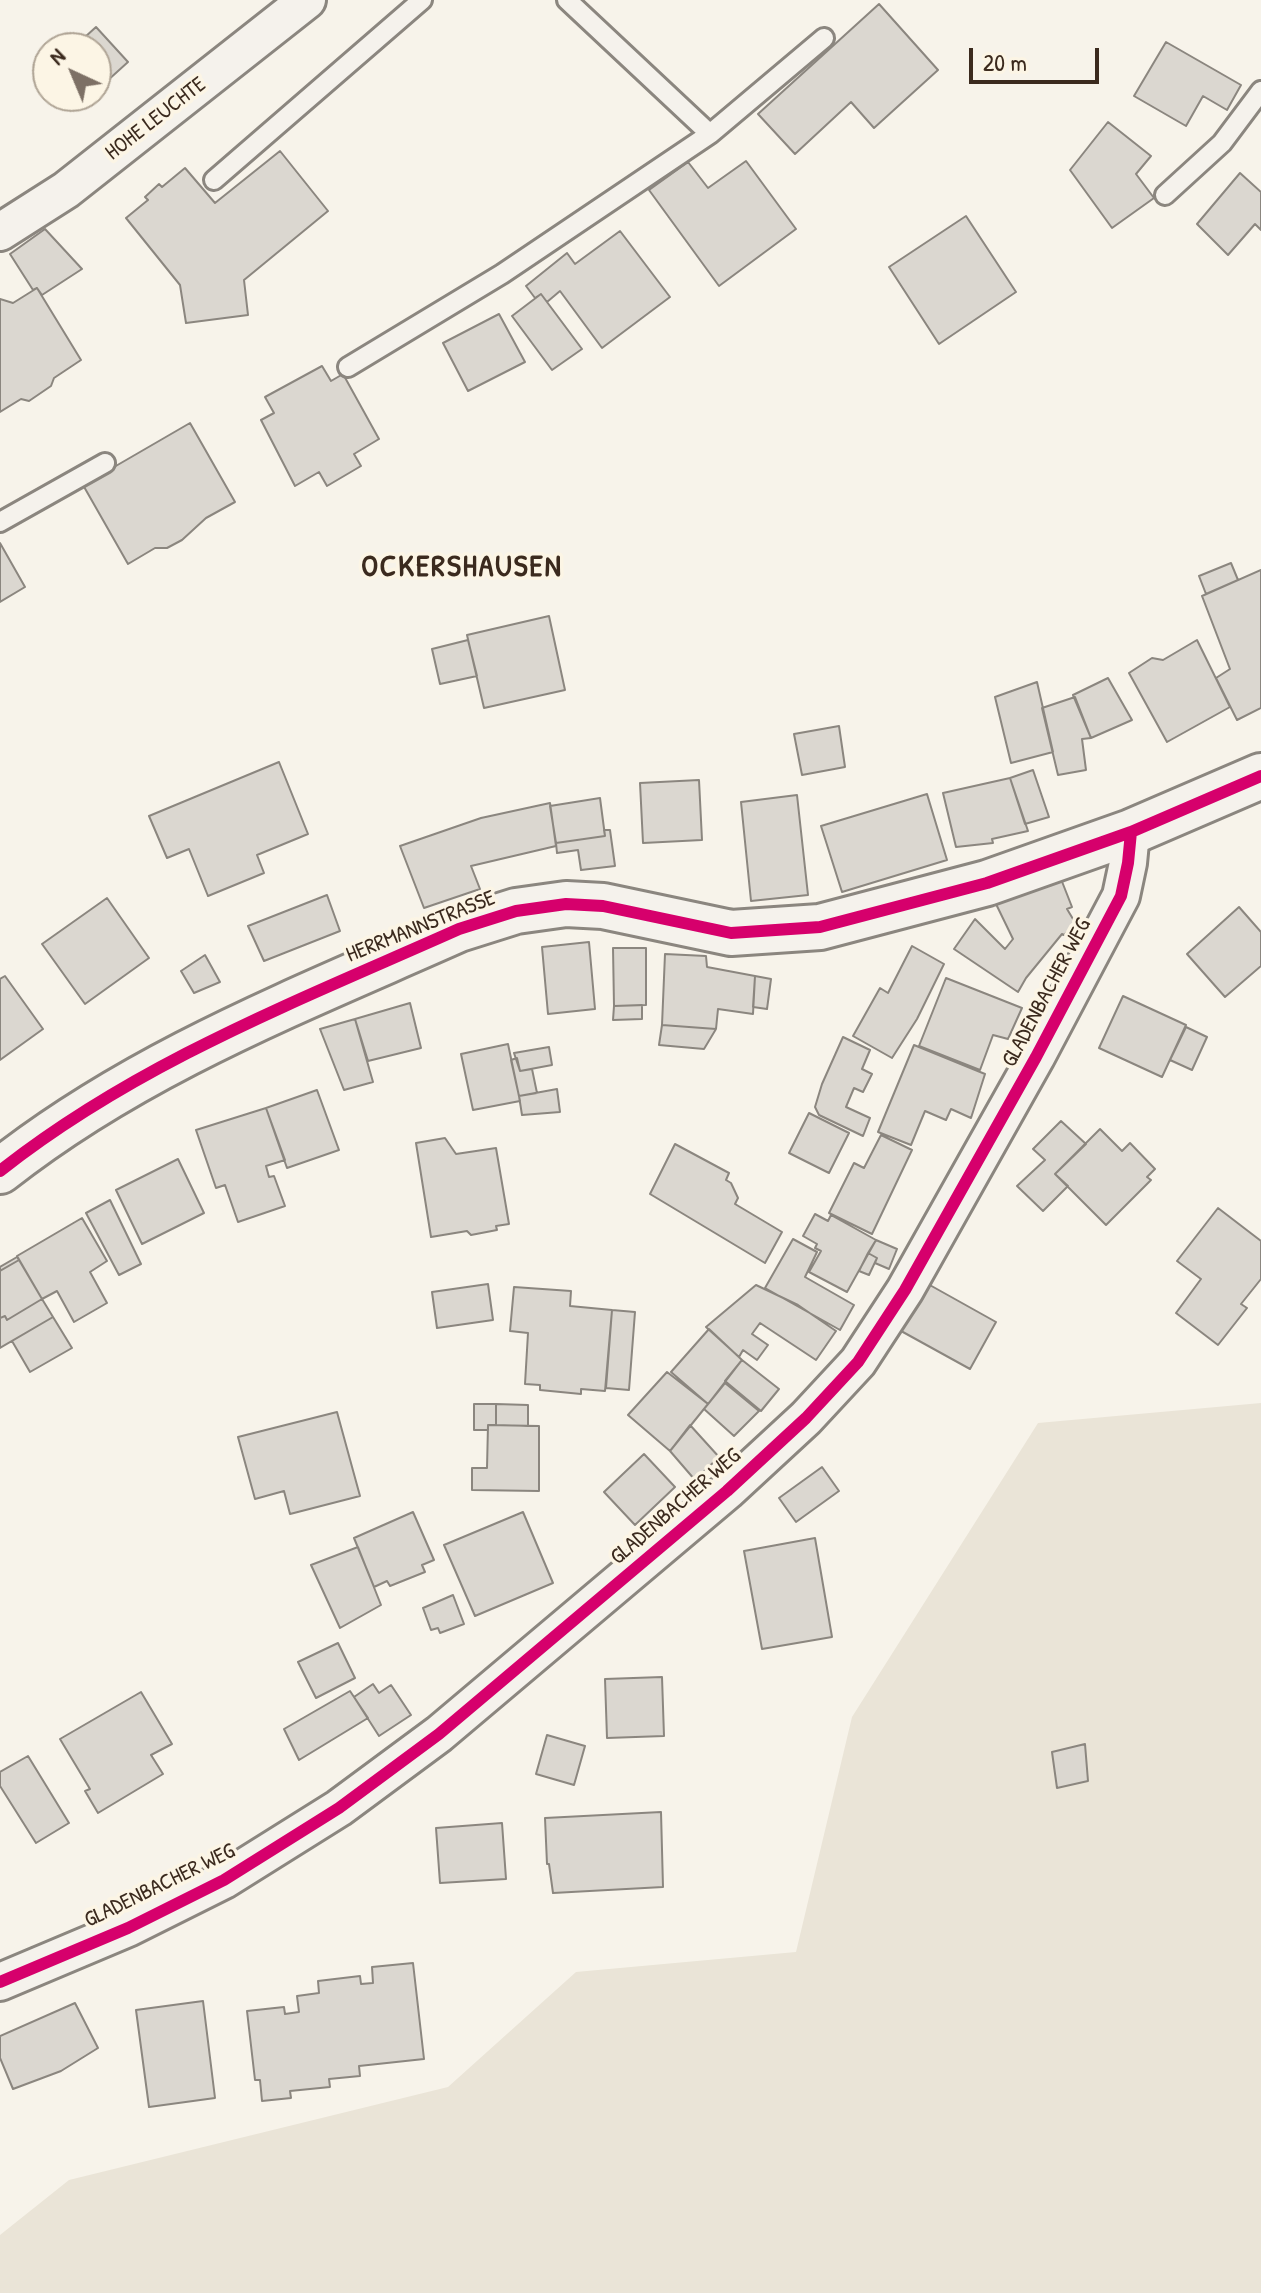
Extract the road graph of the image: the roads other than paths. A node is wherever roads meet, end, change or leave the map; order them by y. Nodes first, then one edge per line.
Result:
1 (307, 0) edge
2 (422, 0) edge
3 (567, 0) edge
4 (824, 38) dead end
5 (1261, 91) edge
6 (710, 134) junction
7 (214, 180) dead end
8 (1165, 195) dead end
9 (0, 232) edge
10 (348, 367) dead end
11 (105, 463) dead end
12 (0, 522) edge
13 (1261, 776) edge
14 (1131, 832) junction
15 (0, 1171) edge
16 (0, 1982) edge

1 - 9 street, HOHE LEUCHTE
2 - 7 lane
3 - 6 lane
4 - 6 lane
5 - 8 lane
6 - 10 lane
11 - 12 lane
13 - 14 street, HERRMANNSTRASSE
14 - 15 street, HERRMANNSTRASSE
14 - 16 street, GLADENBACHER WEG

